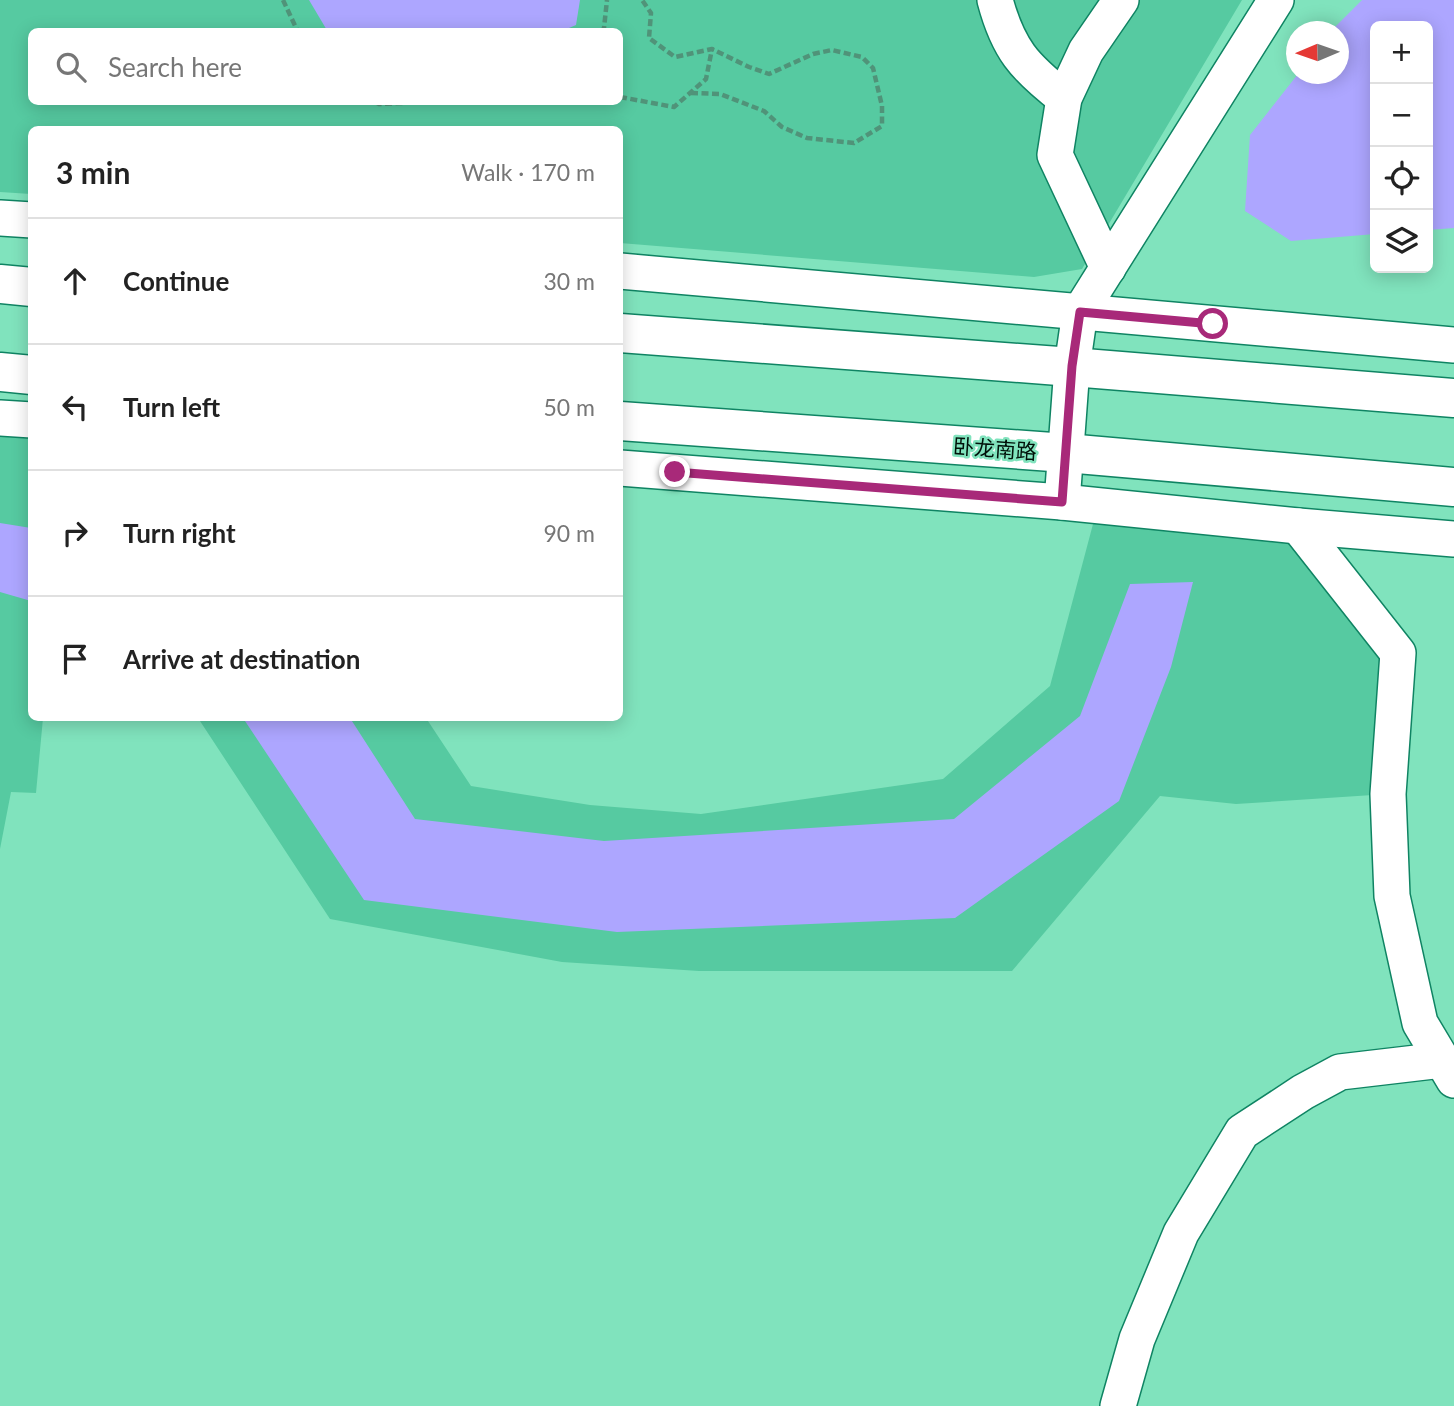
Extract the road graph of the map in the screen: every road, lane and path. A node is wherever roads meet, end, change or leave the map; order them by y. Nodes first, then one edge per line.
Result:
1 (283, 0) edge
2 (607, 0) edge
3 (642, 0) edge
4 (995, 0) edge
5 (1121, 0) edge
6 (1276, 0) edge
7 (297, 28) edge
8 (604, 28) edge
9 (712, 49) junction
10 (691, 93) junction
11 (623, 98) edge
12 (1063, 98) junction
13 (0, 218) edge
14 (28, 220) edge
15 (1108, 268) junction
16 (623, 271) edge
17 (0, 284) edge
18 (28, 287) edge
19 (1080, 312) junction
20 (623, 333) edge
21 (1454, 345) edge
22 (1072, 366) junction
23 (0, 372) edge
24 (28, 375) edge
25 (1454, 398) edge
26 (0, 418) edge
27 (28, 421) edge
28 (623, 421) edge
29 (1066, 453) junction
30 (623, 468) edge
31 (1454, 487) edge
32 (1062, 502) junction
33 (1298, 526) junction
34 (1454, 538) edge
35 (1448, 1070) edge
36 (1118, 1406) edge

1 - 7 path
2 - 8 path
3 - 9 path
4 - 12 street
5 - 12 street
6 - 15 street
9 - 10 path
9 - 10 path
10 - 11 path
12 - 15 street
13 - 14 street
15 - 19 street
16 - 19 street
17 - 18 highway
19 - 21 street
19 - 22 street
20 - 22 highway
22 - 25 highway
22 - 29 street
23 - 24 highway
26 - 27 street
28 - 29 highway, 卧龙南路
29 - 31 highway, 卧龙南路
29 - 32 street
30 - 32 street
32 - 33 street
33 - 34 street
33 - 35 street
35 - 36 street

